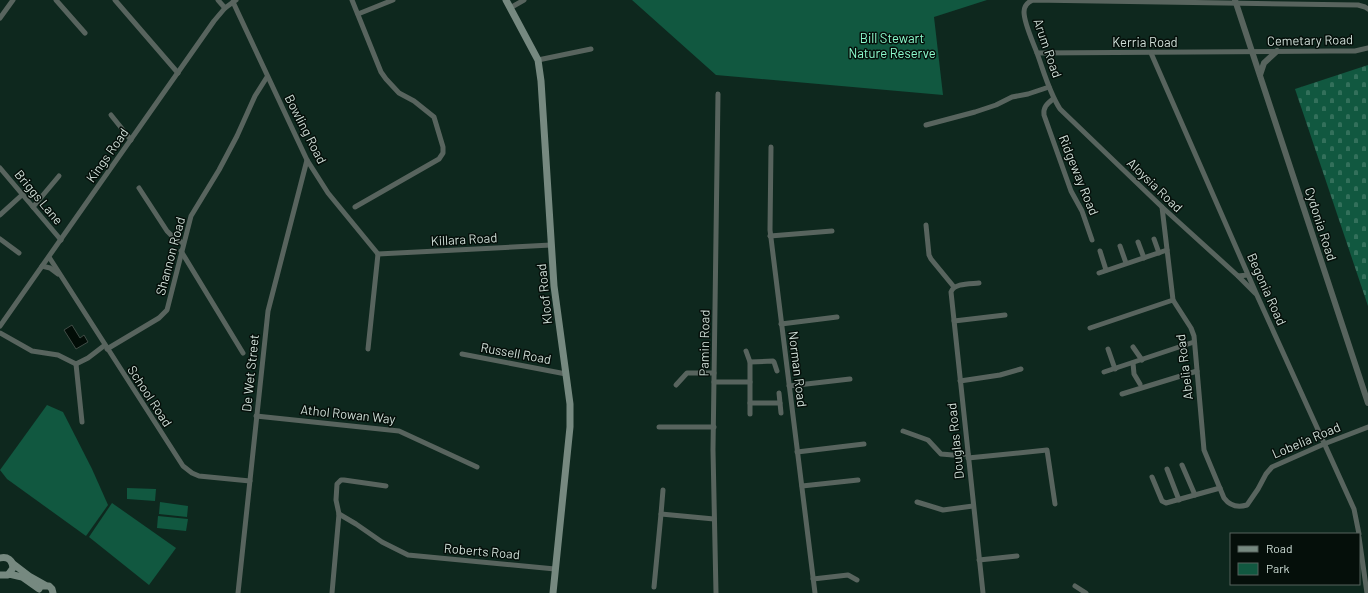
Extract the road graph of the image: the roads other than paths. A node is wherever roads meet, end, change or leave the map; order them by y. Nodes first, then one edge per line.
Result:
1 (13, 0) edge
2 (56, 0) edge
3 (115, 0) edge
4 (218, 0) edge
5 (352, 0) edge
6 (393, 0) edge
7 (506, 0) edge
8 (524, 0) edge
9 (1084, 0) edge
10 (234, 1) edge
11 (1235, 1) edge
12 (225, 8) junction
13 (510, 8) junction
14 (1368, 9) edge
15 (358, 14) junction
16 (0, 18) edge
17 (85, 34) dead end
18 (1368, 48) edge
19 (590, 49) dead end
20 (1277, 51) junction
21 (1252, 52) junction
22 (1037, 53) junction
23 (1151, 53) junction
24 (538, 60) junction
25 (178, 73) junction
26 (1260, 76) junction
27 (267, 77) junction
28 (1049, 87) junction
29 (718, 94) dead end
30 (1053, 99) junction
31 (111, 115) dead end
32 (926, 125) dead end
33 (130, 140) junction
34 (771, 147) dead end
35 (306, 160) junction
36 (0, 168) edge
37 (59, 176) dead end
38 (139, 188) dead end
39 (23, 194) junction
40 (33, 207) junction
41 (354, 207) dead end
42 (1162, 208) junction
43 (0, 215) edge
44 (926, 224) dead end
45 (832, 231) dead end
46 (770, 236) junction
47 (1154, 239) dead end
48 (0, 240) edge
49 (61, 240) junction
50 (1092, 240) dead end
51 (1138, 242) dead end
52 (183, 243) junction
53 (551, 245) junction
54 (1120, 246) dead end
55 (1167, 250) junction
56 (181, 251) junction
57 (1100, 251) dead end
58 (18, 252) dead end
59 (1159, 253) junction
60 (378, 254) junction
61 (49, 257) junction
62 (1144, 258) junction
63 (1126, 264) junction
64 (42, 266) junction
65 (1106, 270) junction
66 (1100, 273) dead end
67 (1248, 275) junction
68 (1238, 276) junction
69 (61, 277) junction
70 (979, 283) dead end
71 (954, 287) junction
72 (1256, 293) junction
73 (1174, 300) junction
74 (1005, 315) dead end
75 (837, 317) dead end
76 (954, 321) junction
77 (781, 324) junction
78 (0, 326) edge
79 (1090, 328) dead end
80 (0, 333) edge
81 (1194, 342) junction
82 (106, 347) junction
83 (1133, 347) dead end
84 (368, 349) dead end
85 (1108, 349) dead end
86 (746, 351) dead end
87 (243, 353) dead end
88 (462, 354) dead end
89 (1142, 360) junction
90 (750, 362) junction
91 (1133, 363) junction
92 (76, 364) junction
93 (1021, 369) dead end
94 (1115, 369) junction
95 (777, 371) dead end
96 (1197, 371) junction
97 (714, 372) junction
98 (1104, 372) dead end
99 (566, 374) junction
100 (850, 379) dead end
101 (960, 381) junction
102 (714, 382) junction
103 (750, 382) junction
104 (1140, 384) dead end
105 (676, 385) dead end
106 (789, 386) junction
107 (779, 393) dead end
108 (1122, 394) dead end
109 (750, 403) junction
110 (780, 403) junction
111 (1368, 403) edge
112 (781, 413) dead end
113 (750, 414) dead end
114 (256, 416) junction
115 (82, 422) dead end
116 (714, 427) junction
117 (1368, 427) edge
118 (659, 428) dead end
119 (904, 431) dead end
120 (864, 444) dead end
121 (1324, 444) junction
122 (797, 452) junction
123 (968, 456) junction
124 (1182, 465) dead end
125 (477, 467) dead end
126 (1167, 469) dead end
127 (1152, 477) dead end
128 (858, 480) dead end
129 (250, 481) junction
130 (386, 486) dead end
131 (802, 486) junction
132 (1220, 488) junction
133 (663, 490) dead end
134 (1195, 495) junction
135 (1179, 500) junction
136 (917, 502) dead end
137 (1226, 502) joint
138 (1055, 504) dead end
139 (973, 506) junction
140 (339, 514) junction
141 (661, 514) junction
142 (714, 519) junction
143 (1359, 533) edge
144 (1360, 540) edge
145 (2, 556) edge
146 (1017, 556) dead end
147 (979, 560) junction
148 (12, 562) junction
149 (555, 569) junction
150 (1366, 569) edge
151 (9, 574) junction
152 (0, 575) edge
153 (813, 579) junction
154 (857, 580) dead end
155 (654, 586) dead end
156 (1075, 586) dead end
157 (41, 589) edge
158 (54, 593) edge
159 (238, 593) edge
160 (332, 593) edge
161 (553, 593) edge
162 (716, 593) edge
163 (815, 593) edge
164 (983, 593) edge
165 (1086, 593) edge
166 (1367, 593) edge

1 - 16 street
2 - 17 street
3 - 25 street
4 - 12 street
5 - 15 street
6 - 15 street
7 - 13 main road, Kloof Road
8 - 13 street
9 - 11 street
9 - 22 street, Arum Road
10 - 12 street, Kings Road
10 - 27 street, Bowling Road
11 - 14 street
11 - 21 street, Cydonia Road
12 - 25 street, Kings Road
13 - 24 main road, Kloof Road
15 - 41 street
18 - 20 street, Cemetary Road
19 - 24 street
20 - 21 street, Cemetary Road
20 - 26 street
21 - 23 street, Kerria Road
21 - 26 street, Cydonia Road
22 - 23 street, Kerria Road
22 - 28 street, Arum Road
23 - 67 street, Begonia Road
24 - 53 main road, Kloof Road
25 - 33 street, Kings Road
26 - 111 street, Cydonia Road
27 - 35 street, Bowling Road
27 - 52 street, Shannon Road
28 - 30 street, Arum Road
28 - 32 street
29 - 97 street, Pamin Road
30 - 42 street, Aloysia Road
30 - 50 street, Ridgeway Road
31 - 33 street
33 - 49 street, Kings Road
34 - 46 street, Norman Road
35 - 60 street, Bowling Road
35 - 114 street, De Wet Street
36 - 39 street, Briggs Lane
37 - 40 street
38 - 52 street
39 - 40 street, Briggs Lane
39 - 43 street
40 - 49 street, Briggs Lane
42 - 55 street, Abelia Road
42 - 68 street, Aloysia Road
44 - 71 street
45 - 46 street
46 - 77 street, Norman Road
47 - 59 street
48 - 58 street
49 - 61 street, Kings Road
51 - 62 street
52 - 56 street, Shannon Road
53 - 60 street, Killara Road
53 - 99 main road, Kloof Road
54 - 63 street
55 - 59 street
55 - 73 street, Abelia Road
56 - 82 street, Shannon Road
56 - 87 street
57 - 65 street
59 - 62 street
60 - 84 street
61 - 64 street, Kings Road
61 - 69 street, School Road
62 - 63 street
63 - 65 street
64 - 69 street, School Road
64 - 78 street, Kings Road
65 - 66 street
67 - 68 street
67 - 72 street, Begonia Road
68 - 72 street, Aloysia Road
69 - 82 street, School Road
70 - 71 street
71 - 76 street, Douglas Road
72 - 121 street, Begonia Road
73 - 79 street
73 - 81 street, Abelia Road
74 - 76 street
75 - 77 street
76 - 101 street, Douglas Road
77 - 106 street, Norman Road
80 - 92 street
81 - 89 street
81 - 96 street, Abelia Road
82 - 92 street, Shannon Road
82 - 129 street, School Road
83 - 89 street
85 - 94 street
86 - 90 street
88 - 99 street, Russell Road
89 - 91 street
90 - 95 street
90 - 103 street
91 - 94 street
91 - 104 street
92 - 115 street
93 - 101 street
94 - 98 street
96 - 108 street
96 - 132 street, Abelia Road
97 - 102 street, Pamin Road
97 - 105 street
99 - 149 main road, Kloof Road
100 - 106 street
101 - 123 street, Douglas Road
102 - 103 street
102 - 116 street, Pamin Road
103 - 109 street
106 - 122 street, Norman Road
107 - 110 street
109 - 110 street
109 - 113 street
110 - 112 street
114 - 125 street, Athol Rowan Way
114 - 129 street, De Wet Street
116 - 118 street
116 - 142 street, Pamin Road
117 - 121 street, Lobelia Road
119 - 123 street
120 - 122 street
121 - 137 street, Lobelia Road
121 - 143 street, Begonia Road
122 - 131 street, Norman Road
123 - 138 street
123 - 139 street, Douglas Road
124 - 134 street
126 - 135 street
127 - 135 street
128 - 131 street
129 - 159 street, De Wet Street
130 - 140 street
131 - 153 street, Norman Road
132 - 134 street
132 - 137 street, Abelia Road
133 - 141 street
134 - 135 street
136 - 139 street
139 - 147 street, Douglas Road
140 - 149 street, Roberts Road
140 - 160 street
141 - 142 street
141 - 155 street
142 - 162 street, Pamin Road
144 - 150 street, Begonia Road
145 - 148 main road
146 - 147 street
147 - 164 street, Douglas Road
148 - 151 main road
148 - 157 main road
149 - 161 main road, Kloof Road
150 - 166 street, Begonia Road
151 - 152 main road
151 - 157 main road
153 - 154 street
153 - 163 street, Norman Road
156 - 165 street
157 - 158 main road

